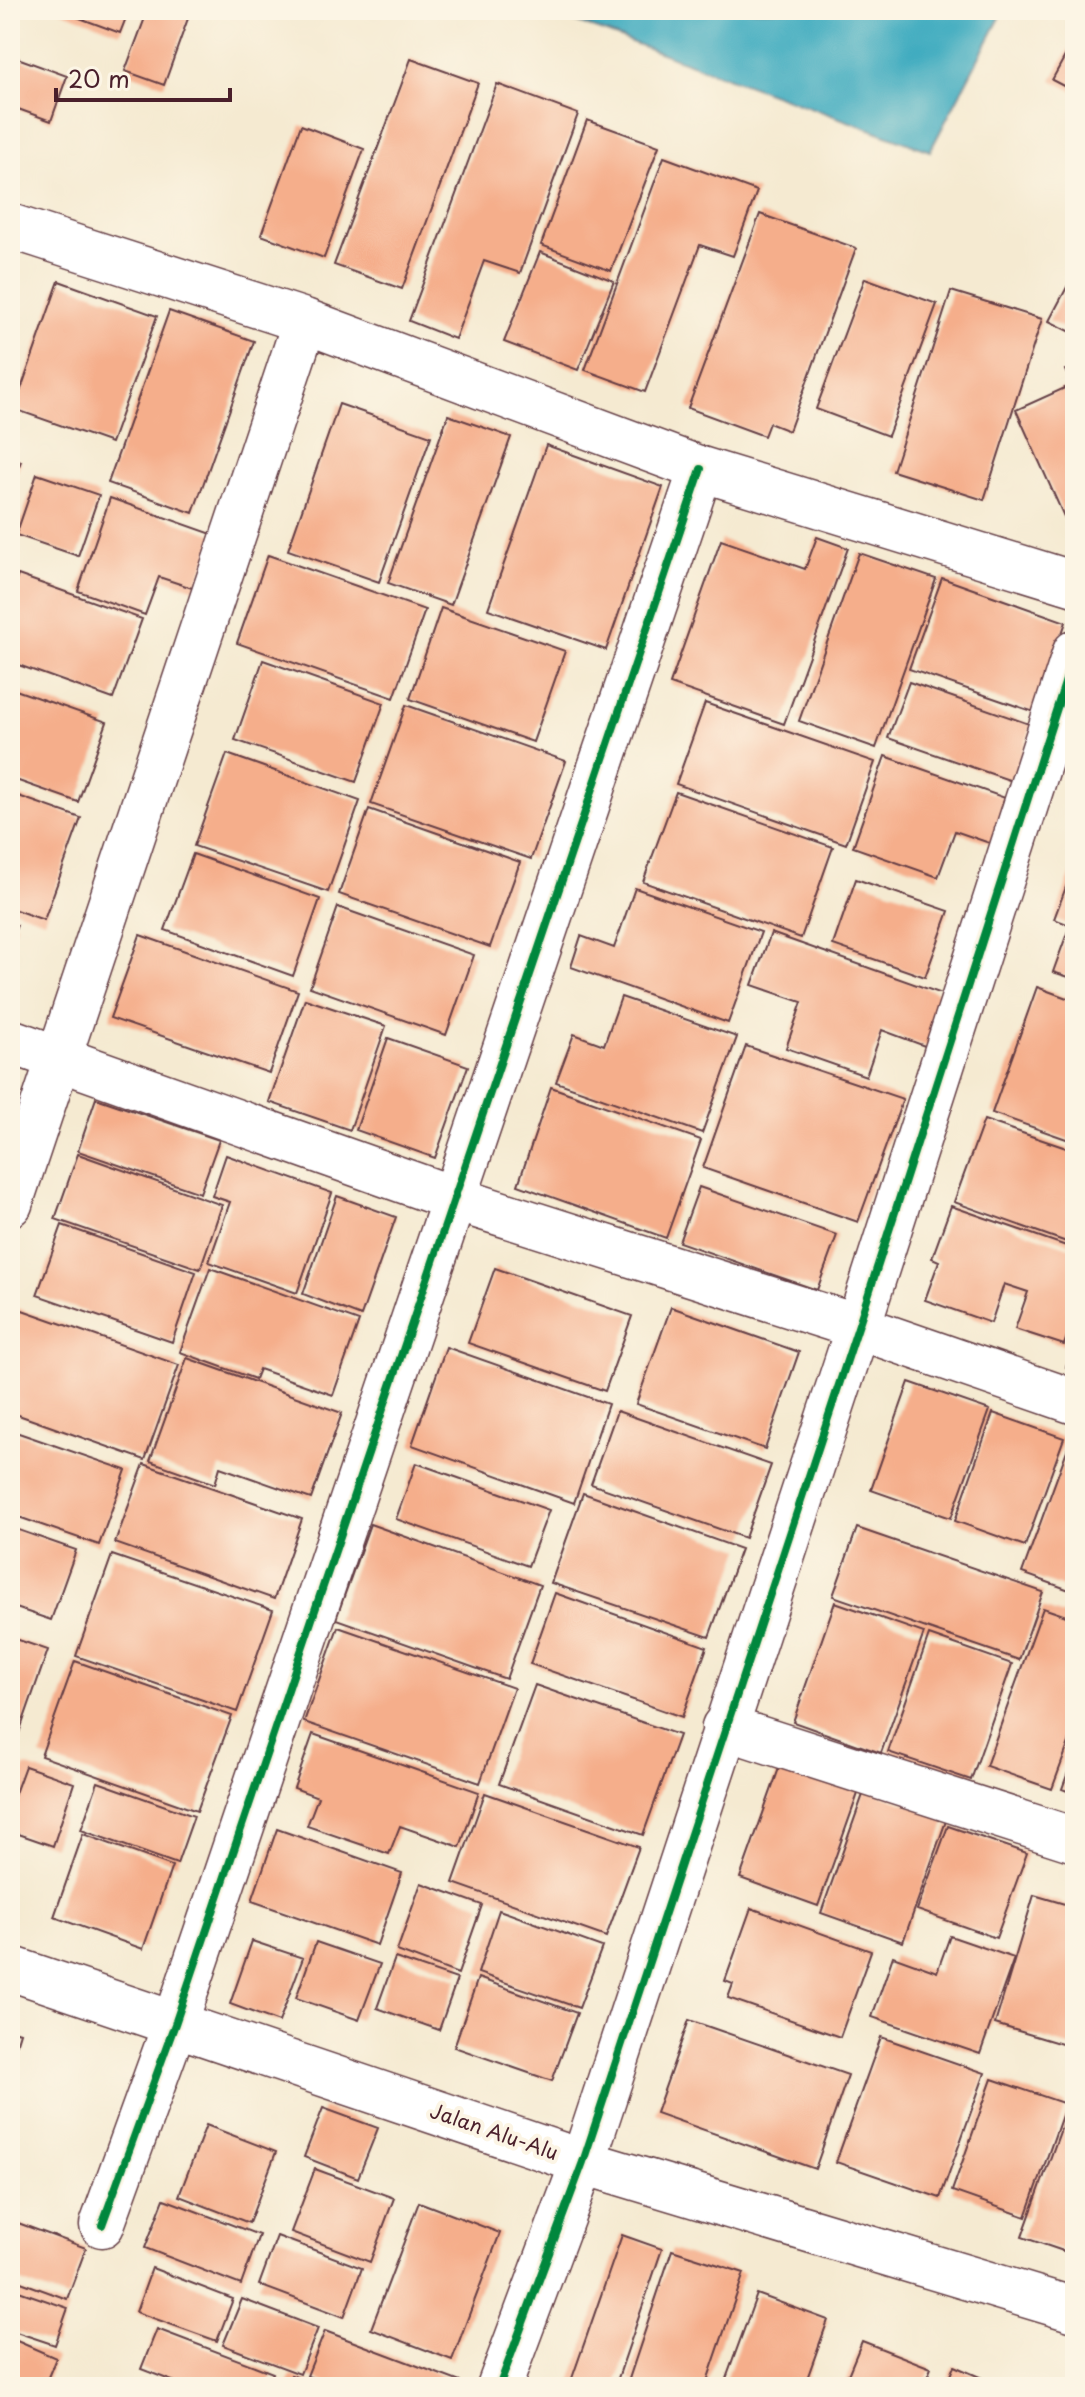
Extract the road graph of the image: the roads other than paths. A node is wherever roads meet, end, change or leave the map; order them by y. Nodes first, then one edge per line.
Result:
1 (10, 226) edge
2 (305, 321) junction
3 (701, 469) junction
4 (1075, 584) edge
5 (1075, 652) edge
6 (10, 1041) edge
7 (58, 1056) junction
8 (452, 1198) junction
9 (10, 1204) edge
10 (858, 1327) junction
11 (1075, 1402) edge
12 (724, 1727) junction
13 (1075, 1840) edge
14 (10, 1968) edge
15 (175, 2024) junction
16 (583, 2162) junction
17 (102, 2225) dead end
18 (1075, 2310) edge
19 (499, 2387) edge

1 - 2 street
2 - 3 street
2 - 7 street
3 - 4 street
3 - 8 street
5 - 10 street
6 - 7 street
7 - 8 street
7 - 9 street
8 - 10 street
8 - 15 street
10 - 11 street
10 - 12 street
12 - 13 street
12 - 16 street
14 - 15 street, Jalan Alu-Alu
15 - 16 street, Jalan Alu-Alu
15 - 17 street
16 - 18 street, Jalan Alu-Alu
16 - 19 street

